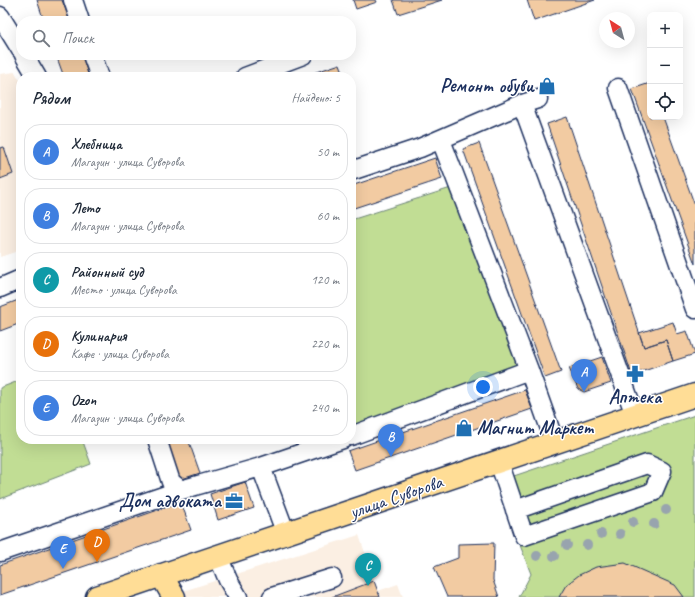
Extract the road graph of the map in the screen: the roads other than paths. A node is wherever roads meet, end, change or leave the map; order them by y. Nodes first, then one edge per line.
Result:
1 (73, 0) edge
2 (0, 16) edge
3 (78, 16) edge
4 (16, 42) edge
5 (27, 60) edge
6 (94, 60) edge
7 (290, 60) edge
8 (34, 72) edge
9 (98, 72) edge
10 (258, 72) edge
11 (618, 88) dead end
12 (440, 140) junction
13 (356, 169) edge
14 (16, 281) edge
15 (0, 288) edge
16 (695, 309) edge
17 (529, 370) junction
18 (695, 395) edge
19 (635, 416) junction
20 (356, 434) edge
21 (555, 443) junction
22 (159, 444) edge
23 (328, 444) edge
24 (499, 462) junction
25 (261, 467) junction
26 (181, 490) junction
27 (515, 510) junction
28 (286, 534) junction
29 (0, 552) edge
30 (218, 556) junction
31 (161, 575) junction
32 (332, 578) dead end
33 (97, 597) edge
34 (174, 597) edge
35 (238, 597) edge
36 (272, 597) edge

1 - 3 lane
2 - 4 lane
5 - 8 lane
6 - 9 lane
7 - 10 lane
11 - 16 lane
12 - 13 lane
12 - 17 lane
12 - 19 lane
14 - 15 lane
17 - 20 lane
17 - 21 lane
18 - 19 main road, улица Суворова
19 - 21 main road, улица Суворова
21 - 24 main road, улица Суворова
22 - 26 lane
23 - 25 lane
24 - 27 lane
24 - 28 main road, улица Суворова
25 - 26 lane
25 - 28 lane
26 - 29 lane
27 - 27 lane
28 - 30 main road, улица Суворова
30 - 31 main road, улица Суворова
30 - 35 lane
31 - 33 main road, улица Суворова
31 - 34 main road
32 - 36 lane

